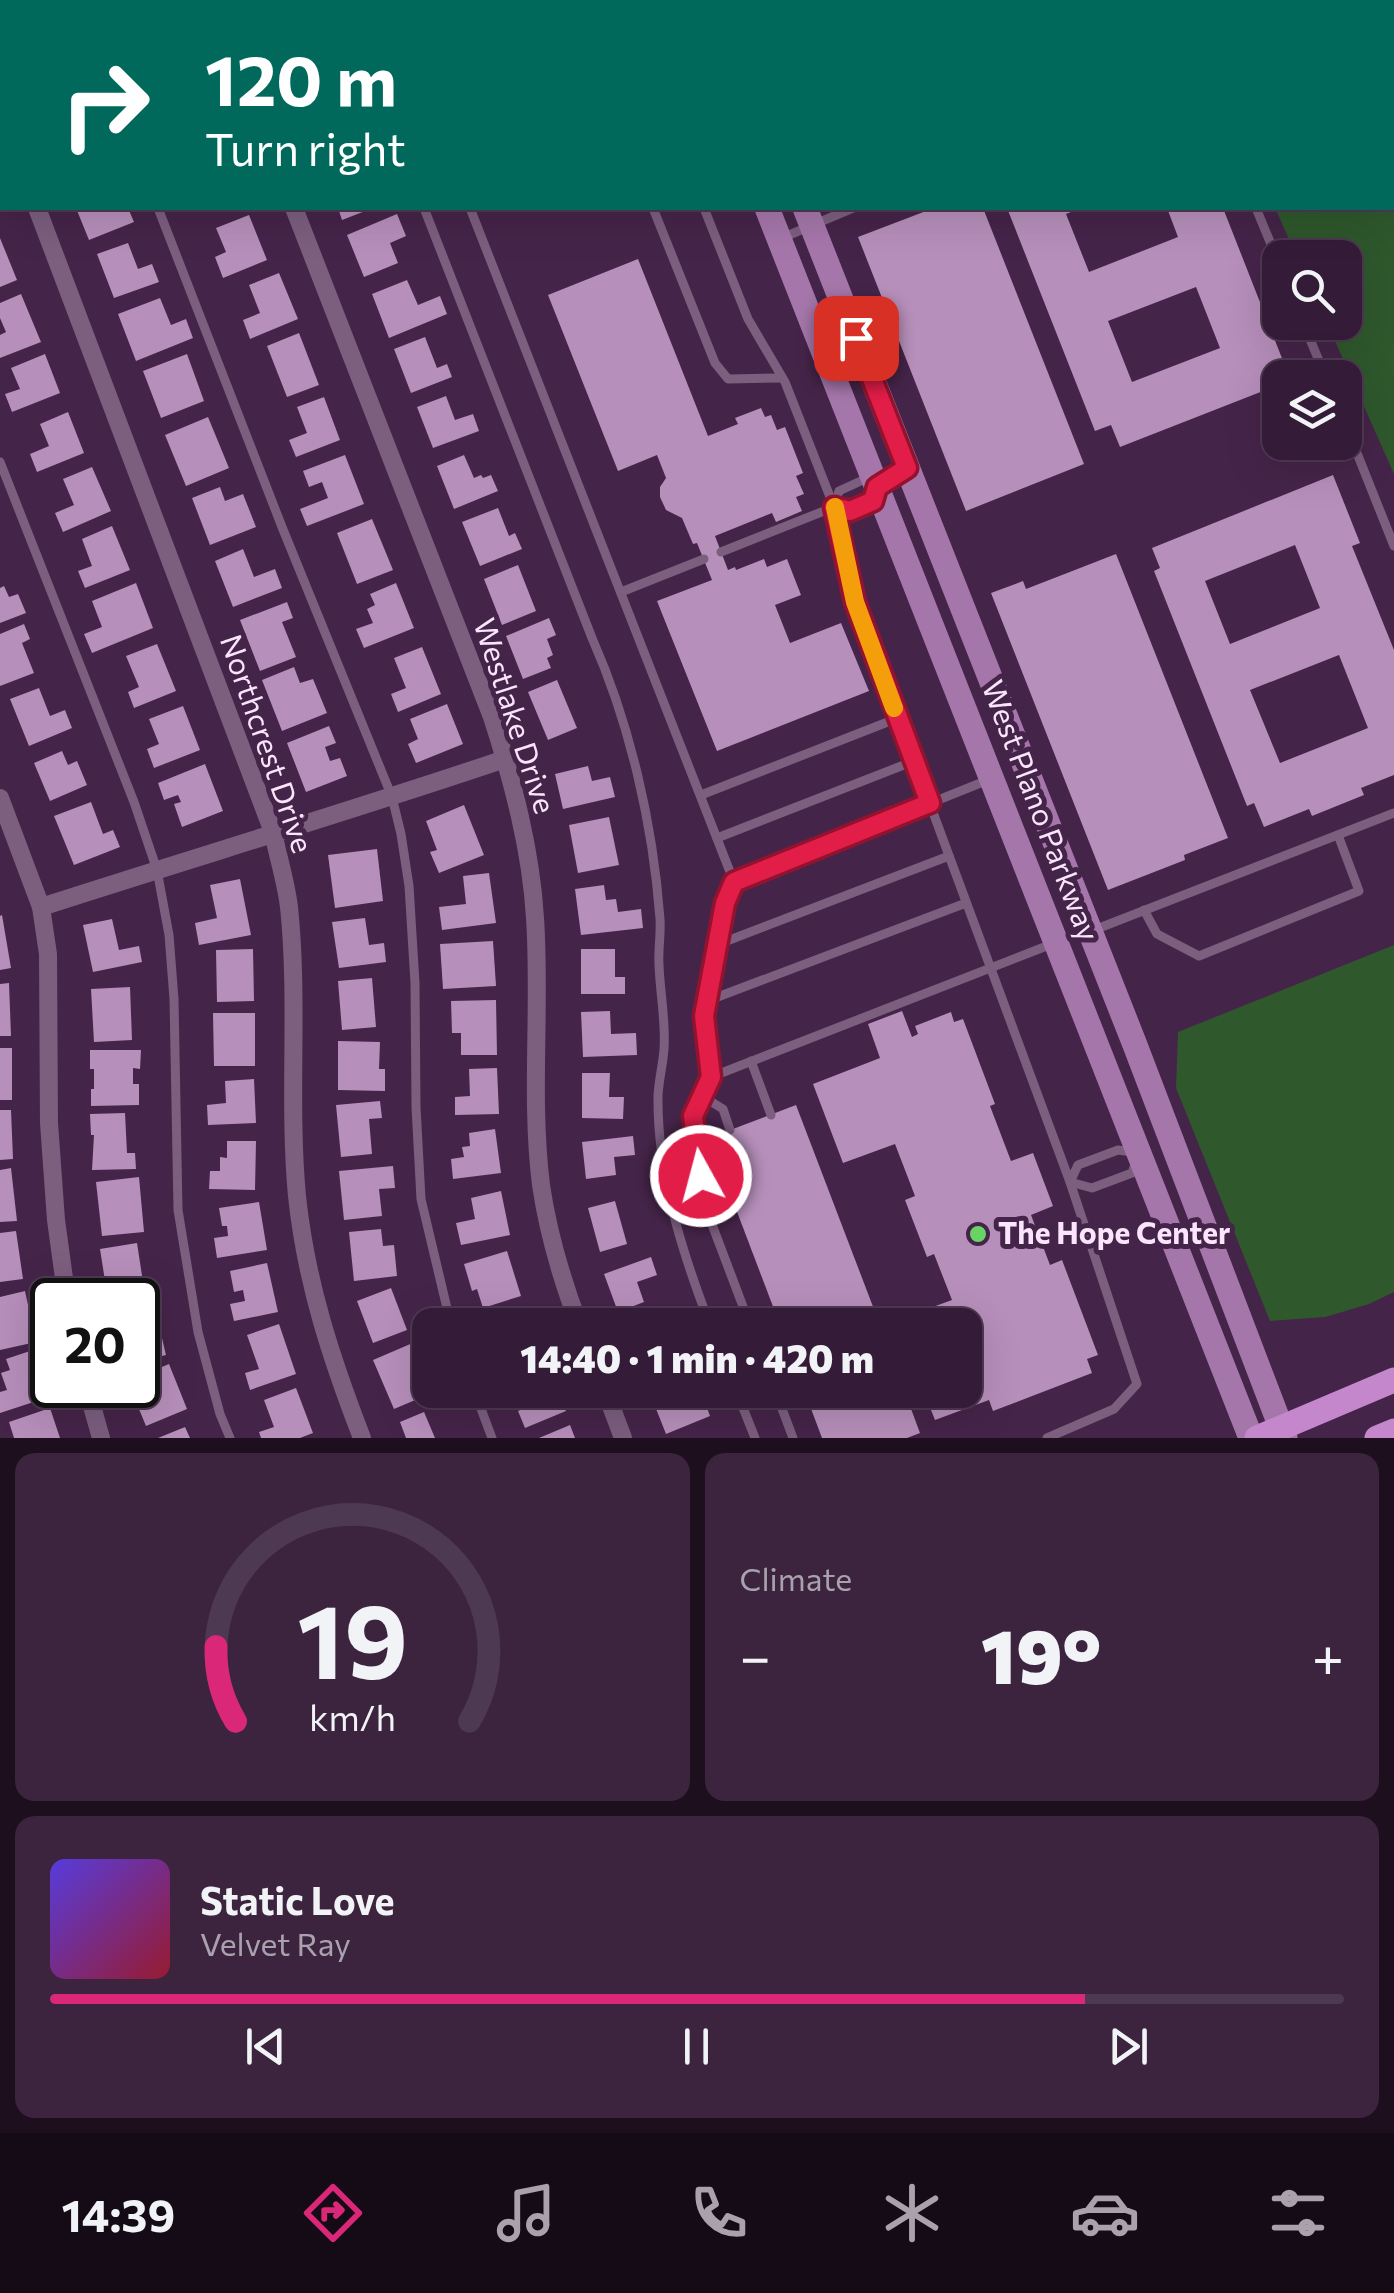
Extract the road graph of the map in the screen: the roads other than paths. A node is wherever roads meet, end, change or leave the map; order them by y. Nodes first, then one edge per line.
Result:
1 (37, 210) edge
2 (159, 210) edge
3 (295, 210) edge
4 (425, 210) edge
5 (471, 210) edge
6 (654, 210) edge
7 (705, 210) edge
8 (768, 210) edge
9 (842, 210) edge
10 (1257, 210) edge
11 (808, 216) edge
12 (780, 239) junction
13 (1269, 240) edge
14 (782, 378) junction
15 (1359, 460) edge
16 (0, 462) edge
17 (907, 468) junction
18 (877, 487) junction
19 (834, 507) junction
20 (1394, 546) edge
21 (721, 552) dead end
22 (704, 559) dead end
23 (621, 592) junction
24 (898, 718) junction
25 (506, 759) junction
26 (914, 761) junction
27 (992, 778) junction
28 (700, 795) junction
29 (0, 798) edge
30 (392, 798) junction
31 (930, 803) junction
32 (1394, 813) edge
33 (273, 832) junction
34 (1338, 835) junction
35 (717, 838) junction
36 (949, 856) junction
37 (157, 870) junction
38 (734, 882) junction
39 (966, 903) junction
40 (41, 907) junction
41 (1144, 910) junction
42 (1090, 931) junction
43 (1055, 937) junction
44 (719, 944) junction
45 (990, 968) junction
46 (707, 1001) junction
47 (1134, 1045) junction
48 (750, 1061) junction
49 (711, 1077) junction
50 (702, 1096) junction
51 (771, 1114) dead end
52 (730, 1130) dead end
53 (1140, 1153) junction
54 (1070, 1182) junction
55 (64, 1278) edge
56 (447, 1308) edge
57 (572, 1308) edge
58 (703, 1308) edge
59 (744, 1308) edge
60 (1394, 1380) edge
61 (93, 1408) edge
62 (481, 1408) edge
63 (611, 1408) edge
64 (743, 1408) edge
65 (782, 1408) edge
66 (1394, 1431) edge
67 (1268, 1436) edge
68 (102, 1438) edge
69 (230, 1438) edge
70 (362, 1438) edge
71 (492, 1438) edge
72 (623, 1438) edge
73 (755, 1438) edge
74 (794, 1438) edge
75 (1048, 1438) edge
76 (1377, 1438) edge

1 - 33 street, Northcrest Drive
2 - 30 lane
3 - 25 street, Westlake Drive
4 - 58 lane
5 - 23 lane
6 - 14 lane
7 - 14 lane
8 - 12 main road, West Plano Parkway
9 - 11 lane
10 - 13 lane
11 - 12 lane
11 - 17 main road, West Plano Parkway
12 - 18 main road, West Plano Parkway
14 - 19 lane
15 - 20 lane
16 - 37 lane
17 - 18 main road
17 - 42 main road, West Plano Parkway
18 - 19 lane
18 - 19 lane
18 - 27 main road, West Plano Parkway
19 - 21 lane
19 - 24 lane
22 - 23 lane
23 - 28 lane
24 - 26 lane
24 - 28 lane
25 - 30 street
25 - 57 street, Westlake Drive
26 - 31 lane
26 - 35 lane
27 - 31 lane
27 - 43 main road, West Plano Parkway
28 - 35 lane
29 - 40 street
30 - 33 street
30 - 56 lane
31 - 36 lane
31 - 38 lane
32 - 34 lane
33 - 37 street
33 - 70 street, Northcrest Drive
34 - 41 lane
34 - 41 lane
35 - 38 lane
36 - 39 lane
36 - 44 lane
37 - 40 street
37 - 69 lane
38 - 44 lane
39 - 45 lane
39 - 46 lane
40 - 55 street
41 - 42 lane
42 - 47 main road, West Plano Parkway
43 - 45 lane
43 - 47 main road
43 - 53 main road, West Plano Parkway
44 - 46 lane
45 - 48 lane
45 - 54 lane
46 - 49 lane
47 - 67 main road, West Plano Parkway
48 - 49 lane
48 - 51 lane
49 - 50 lane
50 - 52 lane
50 - 59 lane
53 - 54 lane
53 - 54 lane
53 - 67 main road, West Plano Parkway
54 - 75 lane
60 - 67 main road
61 - 68 street
62 - 71 lane
63 - 72 street
64 - 73 lane
65 - 74 lane
66 - 76 main road

